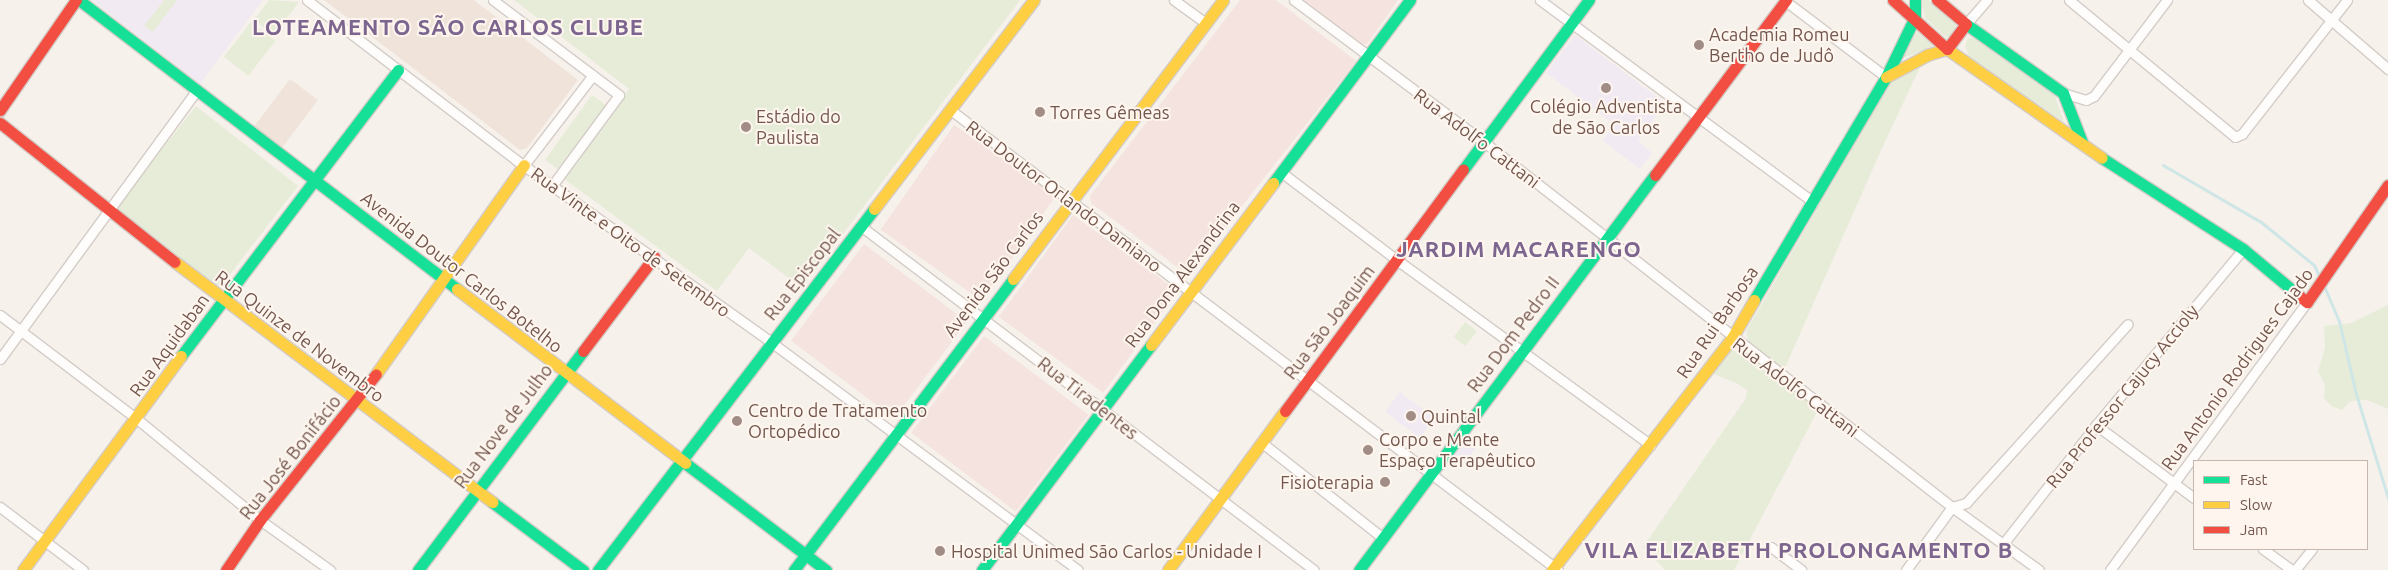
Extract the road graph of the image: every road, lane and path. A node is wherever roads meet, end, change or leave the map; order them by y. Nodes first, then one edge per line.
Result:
1 (78, 0) edge
2 (307, 0) edge
3 (493, 0) edge
4 (1034, 0) edge
5 (1174, 0) edge
6 (1223, 0) edge
7 (1294, 0) edge
8 (1410, 0) edge
9 (1540, 0) edge
10 (1589, 0) edge
11 (1785, 0) edge
12 (1893, 0) edge
13 (1915, 0) edge
14 (1937, 0) edge
15 (1987, 0) edge
16 (2069, 0) edge
17 (2167, 0) edge
18 (2308, 0) edge
19 (2347, 0) edge
20 (1915, 17) junction
21 (2332, 20) junction
22 (1206, 23) junction
23 (1572, 23) junction
24 (1966, 24) junction
25 (1947, 48) junction
26 (2130, 51) junction
27 (1369, 55) junction
28 (2388, 69) edge
29 (398, 70) junction
30 (593, 75) junction
31 (1886, 77) junction
32 (197, 90) junction
33 (2063, 93) junction
34 (0, 110) edge
35 (952, 111) junction
36 (1698, 115) junction
37 (0, 124) edge
38 (1484, 142) junction
39 (2082, 142) junction
40 (524, 165) junction
41 (1281, 172) junction
42 (313, 179) junction
43 (2388, 185) edge
44 (552, 186) junction
45 (1070, 200) junction
46 (1813, 202) junction
47 (110, 208) junction
48 (862, 227) junction
49 (1607, 237) junction
50 (2243, 249) junction
51 (654, 257) junction
52 (1397, 260) junction
53 (444, 281) junction
54 (1190, 290) junction
55 (222, 300) junction
56 (2309, 300) junction
57 (0, 315) edge
58 (982, 317) junction
59 (2128, 324) dead end
60 (21, 331) junction
61 (1732, 338) junction
62 (771, 342) junction
63 (1522, 352) junction
64 (0, 359) edge
65 (565, 374) junction
66 (1308, 379) junction
67 (357, 401) junction
68 (1103, 409) junction
69 (137, 419) junction
70 (2096, 425) junction
71 (896, 435) junction
72 (1261, 442) junction
73 (1651, 445) junction
74 (682, 458) junction
75 (1430, 473) junction
76 (2175, 483) junction
77 (477, 490) junction
78 (2193, 497) edge
79 (1218, 499) junction
80 (0, 507) edge
81 (1952, 507) junction
82 (260, 520) junction
83 (1017, 524) junction
84 (1383, 538) junction
85 (45, 541) junction
86 (2003, 544) junction
87 (1771, 547) dead end
88 (2264, 550) edge
89 (2311, 550) edge
90 (805, 554) junction
91 (1555, 569) edge
92 (23, 570) edge
93 (83, 570) edge
94 (226, 570) edge
95 (330, 570) edge
96 (418, 570) edge
97 (583, 570) edge
98 (598, 570) edge
99 (794, 570) edge
100 (826, 570) edge
101 (982, 570) edge
102 (1078, 570) edge
103 (1168, 570) edge
104 (1314, 570) edge
105 (1359, 570) edge
106 (1802, 570) edge
107 (1906, 570) edge
108 (2039, 570) edge
109 (2110, 570) edge
110 (2293, 570) edge

1 - 32 main road, Avenida Doutor Carlos Botelho
1 - 34 main road
2 - 29 street, Rua Vinte e Oito de Setembro
3 - 30 street
4 - 35 main road, Rua Episcopal
5 - 22 street
6 - 22 main road, Avenida São Carlos
7 - 27 street, Rua Adolfo Cattani
8 - 27 main road, Rua Dona Alexandrina
9 - 23 street
10 - 23 main road, Rua São Joaquim
11 - 31 street
11 - 36 main road, Rua Dom Pedro II
12 - 20 main road
13 - 20 main road
14 - 24 main road
15 - 24 street
16 - 26 street
17 - 26 street
18 - 21 street
19 - 21 street
20 - 25 main road
20 - 31 main road, Rua Rui Barbosa
21 - 26 street
21 - 28 street
22 - 45 main road, Avenida São Carlos
23 - 36 street
23 - 38 main road, Rua São Joaquim
24 - 25 main road
24 - 33 main road
25 - 31 main road
25 - 39 main road
26 - 33 street
27 - 38 street, Rua Adolfo Cattani
27 - 41 main road, Rua Dona Alexandrina
29 - 40 street, Rua Vinte e Oito de Setembro
29 - 42 main road, Rua Aquidaban
30 - 40 street, Rua José Bonifácio
30 - 44 street
31 - 46 main road, Rua Rui Barbosa
32 - 42 main road, Avenida Doutor Carlos Botelho
32 - 47 street
33 - 39 main road
35 - 45 street, Rua Doutor Orlando Damiano
35 - 48 main road, Rua Episcopal
36 - 46 street
36 - 49 main road, Rua Dom Pedro II
37 - 47 main road, Rua Quinze de Novembro
38 - 49 street, Rua Adolfo Cattani
38 - 52 main road, Rua São Joaquim
39 - 50 main road
40 - 44 street, Rua Vinte e Oito de Setembro
40 - 53 main road, Rua José Bonifácio
41 - 52 street
41 - 54 main road, Rua Dona Alexandrina
42 - 53 main road, Avenida Doutor Carlos Botelho
42 - 55 main road, Rua Aquidaban
43 - 56 main road, Rua Antonio Rodrigues Cajado
44 - 51 street, Rua Vinte e Oito de Setembro
45 - 54 street, Rua Doutor Orlando Damiano
45 - 58 main road, Avenida São Carlos
46 - 61 main road, Rua Rui Barbosa
47 - 55 main road, Rua Quinze de Novembro
47 - 60 street
48 - 58 street, Rua Tiradentes
48 - 62 main road, Rua Episcopal
49 - 61 street, Rua Adolfo Cattani
49 - 63 main road, Rua Dom Pedro II
50 - 56 main road
50 - 70 street, Rua Professor Cajucy Accioly
51 - 62 street, Rua Vinte e Oito de Setembro
51 - 65 main road, Rua Nove de Julho
52 - 63 street
52 - 66 main road, Rua São Joaquim
53 - 65 main road, Avenida Doutor Carlos Botelho
53 - 67 main road, Rua José Bonifácio
54 - 66 street, Rua Doutor Orlando Damiano
54 - 68 main road, Rua Dona Alexandrina
55 - 67 main road, Rua Quinze de Novembro
55 - 69 main road, Rua Aquidaban
56 - 76 street, Rua Antonio Rodrigues Cajado
57 - 60 street
58 - 68 street, Rua Tiradentes
58 - 71 main road, Avenida São Carlos
59 - 81 street
60 - 64 street
60 - 69 street
61 - 73 main road, Rua Rui Barbosa
61 - 81 street, Rua Adolfo Cattani
62 - 71 street, Rua Vinte e Oito de Setembro
62 - 74 main road, Rua Episcopal
63 - 73 street
63 - 75 main road, Rua Dom Pedro II
65 - 74 main road, Avenida Doutor Carlos Botelho
65 - 77 main road, Rua Nove de Julho
66 - 72 main road, Rua São Joaquim
66 - 75 street, Rua Doutor Orlando Damiano
67 - 77 main road, Rua Quinze de Novembro
67 - 82 main road, Rua José Bonifácio
68 - 79 street, Rua Tiradentes
68 - 83 main road, Rua Dona Alexandrina
69 - 82 street
69 - 85 main road, Rua Aquidaban
70 - 76 street
70 - 86 street, Rua Professor Cajucy Accioly
71 - 83 street, Rua Vinte e Oito de Setembro
71 - 90 main road, Avenida São Carlos
72 - 79 main road, Rua São Joaquim
72 - 84 street
73 - 91 main road, Rua Rui Barbosa
74 - 90 main road, Avenida Doutor Carlos Botelho
74 - 98 main road, Rua Episcopal
75 - 84 main road, Rua Dom Pedro II
75 - 91 street, Rua Doutor Orlando Damiano
76 - 78 street
76 - 109 street, Rua Antonio Rodrigues Cajado
77 - 96 main road, Rua Nove de Julho
77 - 97 main road, Rua Quinze de Novembro
79 - 103 main road, Rua São Joaquim
79 - 104 street, Rua Tiradentes
80 - 85 street
81 - 86 street, Rua Adolfo Cattani
81 - 107 street
82 - 94 main road, Rua José Bonifácio
82 - 95 street
83 - 101 main road, Rua Dona Alexandrina
83 - 102 street, Rua Vinte e Oito de Setembro
84 - 105 main road, Rua Dom Pedro II
85 - 92 main road, Rua Aquidaban
85 - 93 street
86 - 108 street, Rua Adolfo Cattani
87 - 106 street
88 - 110 street
89 - 110 street
90 - 99 main road, Avenida São Carlos
90 - 100 main road, Avenida Doutor Carlos Botelho

